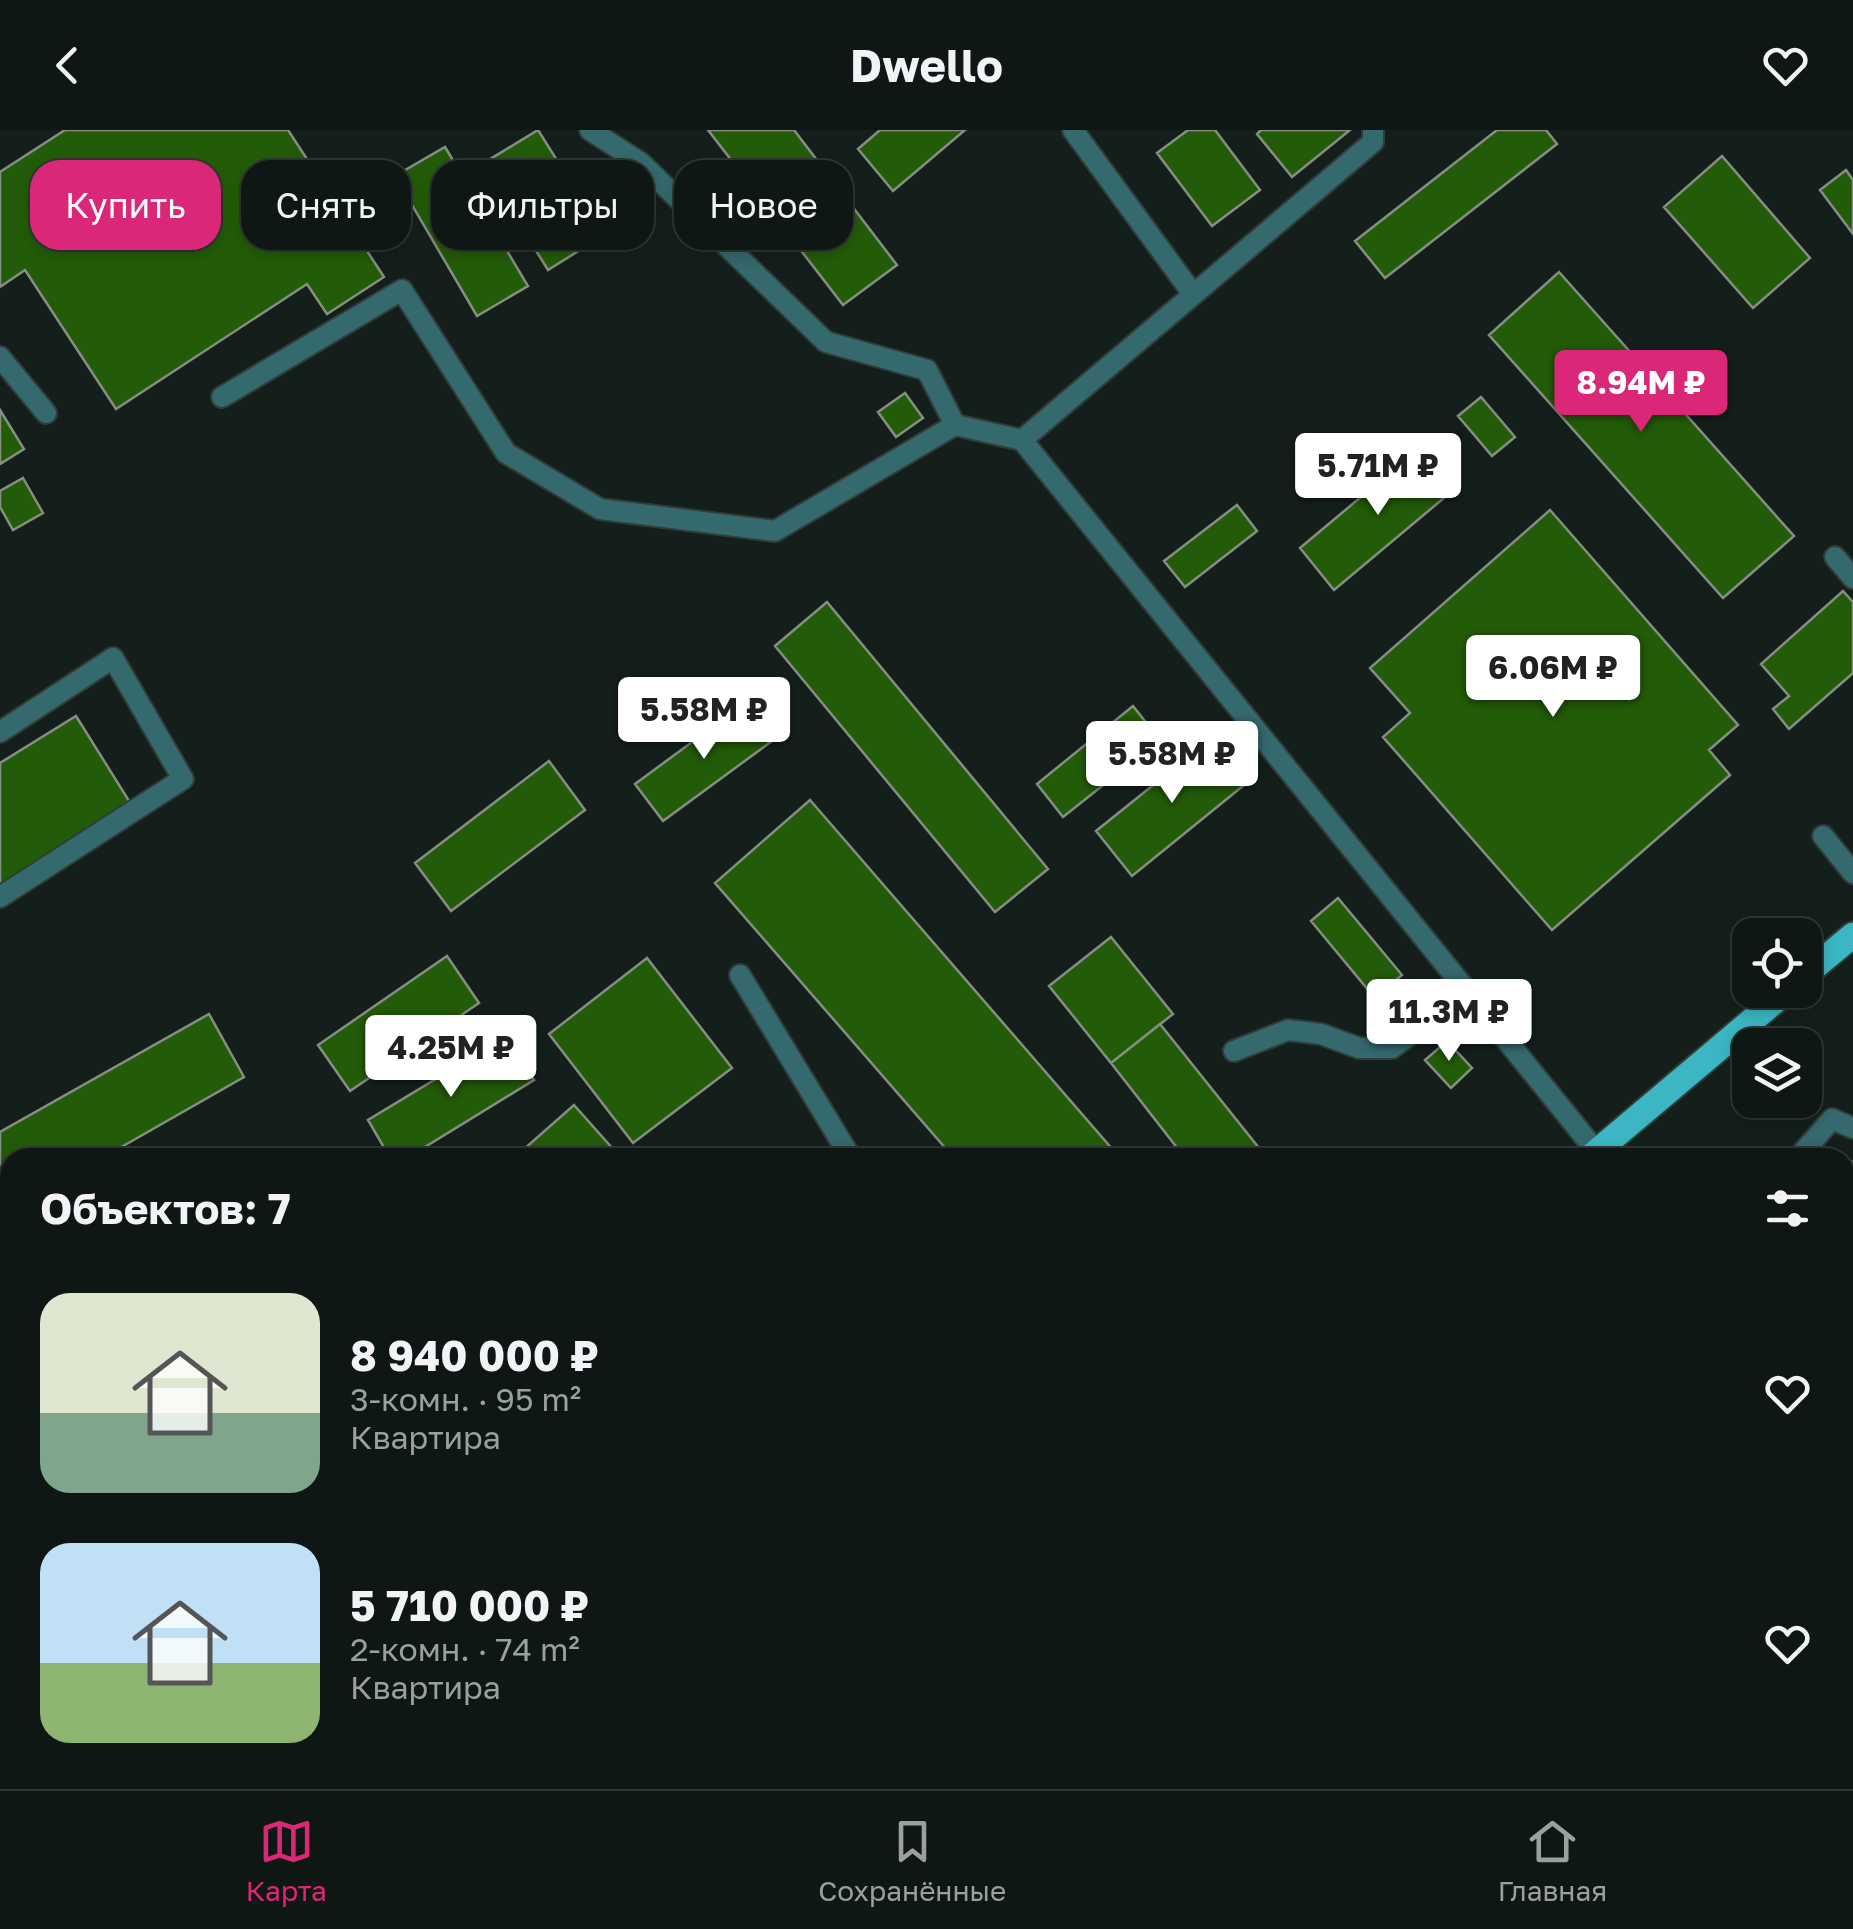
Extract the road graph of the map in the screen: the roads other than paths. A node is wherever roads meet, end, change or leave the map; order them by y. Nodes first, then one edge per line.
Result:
1 (590, 130) edge
2 (1074, 130) edge
3 (1372, 130) edge
4 (1194, 294) junction
5 (0, 357) edge
6 (222, 397) dead end
7 (46, 413) dead end
8 (955, 425) junction
9 (1022, 440) junction
10 (1836, 557) dead end
11 (1853, 578) edge
12 (0, 732) edge
13 (1823, 836) dead end
14 (1853, 873) edge
15 (0, 897) edge
16 (1853, 935) edge
17 (1822, 961) edge
18 (740, 976) dead end
19 (1468, 993) junction
20 (1767, 1008) edge
21 (1234, 1050) dead end
22 (1853, 1128) edge
23 (845, 1148) edge
24 (1588, 1148) edge
25 (1600, 1148) edge
26 (1806, 1148) edge

1 - 8 lane
2 - 4 lane
3 - 4 lane
4 - 9 lane
5 - 7 lane
6 - 8 lane
8 - 9 lane
9 - 19 lane
10 - 11 lane
12 - 15 lane
13 - 14 lane
16 - 17 main road
18 - 23 lane
19 - 21 lane
19 - 24 lane
20 - 25 main road
22 - 26 lane

